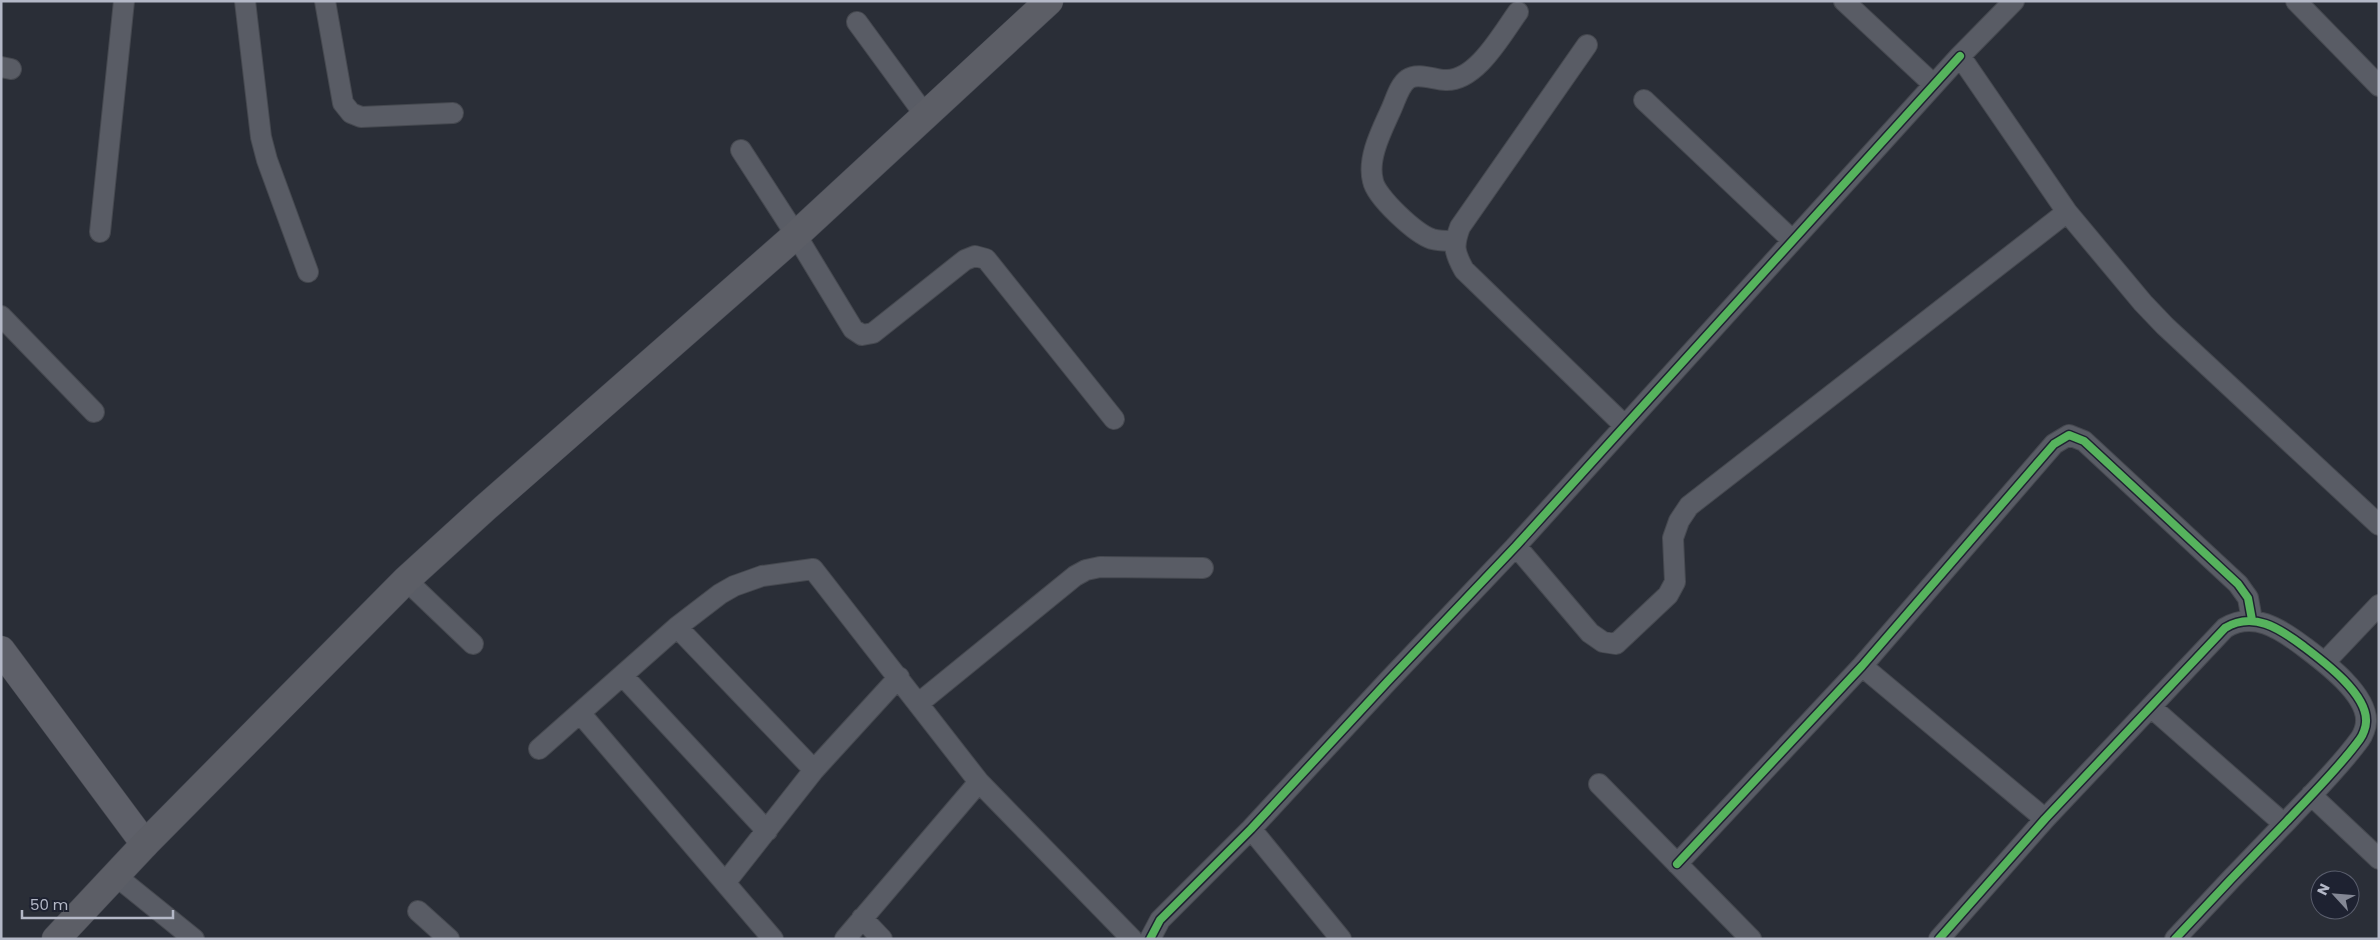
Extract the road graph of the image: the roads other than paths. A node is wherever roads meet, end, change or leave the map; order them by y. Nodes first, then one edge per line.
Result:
1 (124, 1) edge
2 (246, 1) edge
3 (324, 1) edge
4 (1049, 1) edge
5 (1844, 1) edge
6 (2014, 1) edge
7 (2296, 1) edge
8 (1518, 12) dead end
9 (858, 22) dead end
10 (1587, 45) dead end
11 (1960, 56) junction
12 (1933, 84) junction
13 (2379, 86) edge
14 (1644, 100) dead end
15 (453, 113) dead end
16 (925, 115) junction
17 (741, 150) dead end
18 (2067, 212) junction
19 (100, 232) dead end
20 (796, 235) junction
21 (1792, 240) junction
22 (1454, 241) junction
23 (308, 272) dead end
24 (1, 316) edge
25 (94, 412) dead end
26 (1114, 419) dead end
27 (1624, 425) junction
28 (2379, 525) edge
29 (1516, 546) junction
30 (1203, 568) dead end
31 (406, 580) junction
32 (2379, 605) edge
33 (2252, 620) junction
34 (677, 627) junction
35 (473, 644) dead end
36 (1, 650) edge
37 (2325, 662) junction
38 (1862, 666) junction
39 (623, 676) junction
40 (899, 677) junction
41 (919, 703) junction
42 (2151, 707) junction
43 (580, 714) junction
44 (2373, 725) edge
45 (539, 749) dead end
46 (814, 770) junction
47 (980, 782) junction
48 (1599, 784) dead end
49 (2311, 795) junction
50 (2046, 819) junction
51 (2284, 824) junction
52 (1251, 829) junction
53 (767, 831) junction
54 (145, 844) junction
55 (2379, 859) edge
56 (1677, 864) junction
57 (116, 876) junction
58 (725, 883) junction
59 (418, 911) dead end
60 (862, 918) junction
61 (56, 939) edge
62 (194, 939) edge
63 (449, 939) edge
64 (773, 939) edge
65 (844, 939) edge
66 (882, 939) edge
67 (1132, 939) edge
68 (1150, 939) edge
69 (1340, 939) edge
70 (1751, 939) edge
71 (1940, 939) edge
72 (2174, 939) edge

1 - 19 street
2 - 23 street
3 - 15 street
4 - 16 main road
5 - 12 street
6 - 11 street
7 - 13 street
8 - 22 street
9 - 16 street
10 - 22 street
11 - 12 street
11 - 18 street
12 - 21 street
14 - 21 street
16 - 20 main road
17 - 20 street
18 - 28 street
18 - 29 street
20 - 26 street
20 - 31 main road
21 - 27 street
22 - 27 street
24 - 25 street
27 - 29 street
29 - 52 street
30 - 41 street
31 - 35 street
31 - 54 main road
32 - 37 street
33 - 37 street
33 - 38 street
33 - 42 street
34 - 39 street
34 - 40 street
34 - 46 street
36 - 54 street
37 - 44 street
38 - 50 street
38 - 56 street
39 - 43 street
39 - 53 street
40 - 41 street
40 - 46 street
41 - 47 street
42 - 50 street
42 - 51 street
43 - 45 street
43 - 58 street
44 - 49 street
46 - 53 street
47 - 60 street
47 - 67 street
48 - 56 street
49 - 51 street
49 - 55 street
50 - 71 street
51 - 72 street
52 - 68 street
52 - 69 street
53 - 58 street
54 - 57 main road
56 - 70 street
57 - 61 main road
57 - 62 street
58 - 64 street
59 - 63 street
60 - 65 street
60 - 66 street

